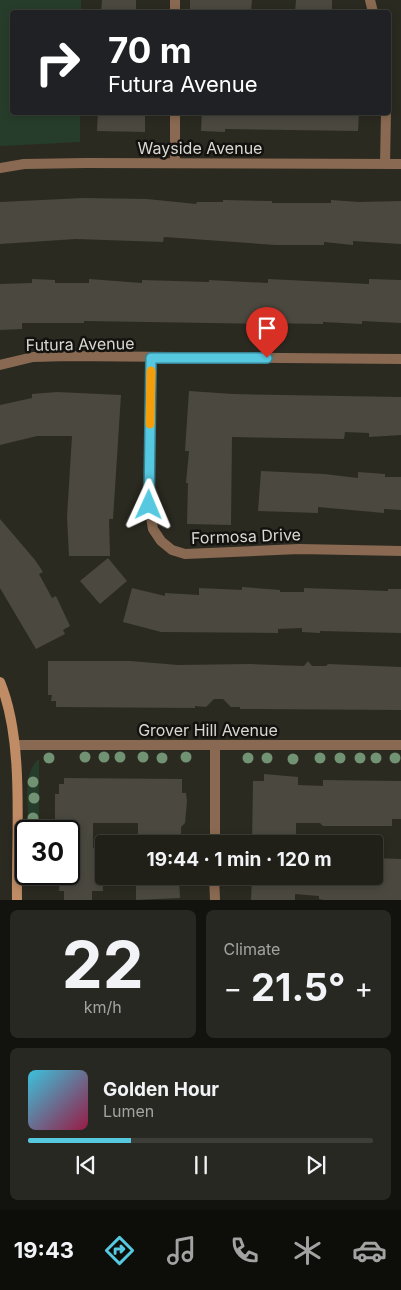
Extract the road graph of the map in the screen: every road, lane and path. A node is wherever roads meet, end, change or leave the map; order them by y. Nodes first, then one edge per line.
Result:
1 (175, 115) edge
2 (386, 115) edge
3 (175, 163) junction
4 (385, 164) junction
5 (401, 164) edge
6 (0, 168) edge
7 (151, 358) junction
8 (401, 359) edge
9 (0, 365) edge
10 (401, 551) edge
11 (0, 682) edge
12 (15, 744) junction
13 (401, 745) edge
14 (215, 746) junction
15 (215, 835) edge
16 (214, 885) edge
17 (17, 900) edge
18 (215, 900) edge

1 - 3 street
2 - 4 street
3 - 4 street, Wayside Avenue
3 - 6 street, Wayside Avenue
4 - 5 street, Wayside Avenue
7 - 8 street, Futura Avenue
7 - 9 street, Futura Avenue
7 - 10 street, Formosa Drive
11 - 12 street
12 - 14 street, Grover Hill Avenue
12 - 17 street
13 - 14 street, Grover Hill Avenue
14 - 15 street
16 - 18 street

